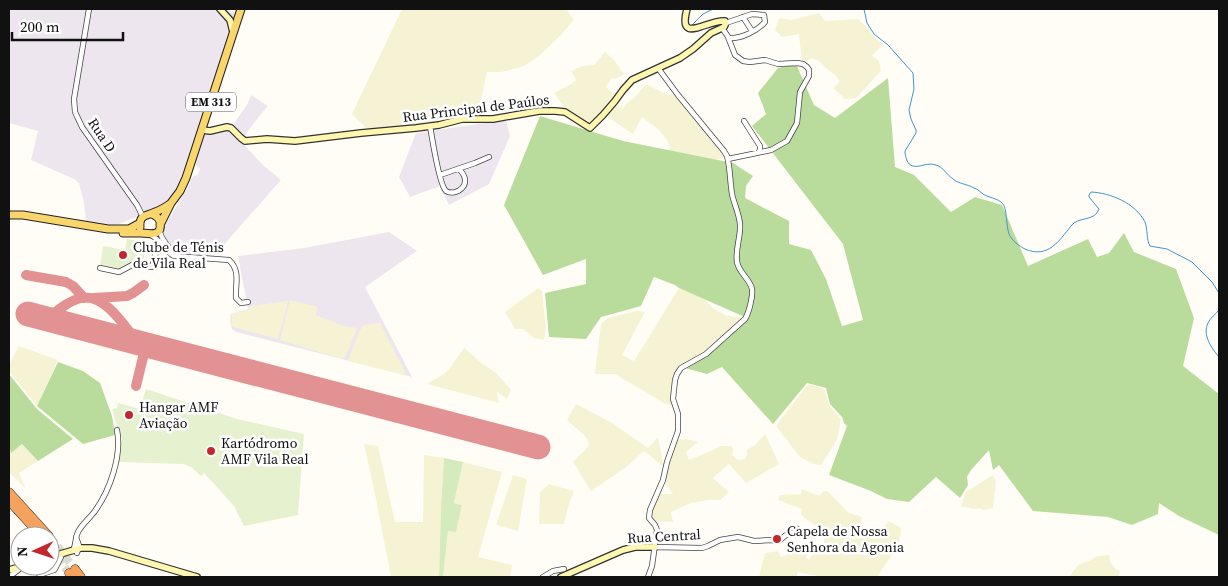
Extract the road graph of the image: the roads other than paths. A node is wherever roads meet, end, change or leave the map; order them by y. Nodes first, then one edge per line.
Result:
1 (89, 9) edge
2 (686, 9) edge
3 (225, 13) edge
4 (239, 15) edge
5 (743, 17) junction
6 (724, 25) junction
7 (752, 32) junction
8 (233, 33) junction
9 (728, 37) junction
10 (658, 68) junction
11 (744, 121) dead end
12 (430, 126) junction
13 (202, 130) junction
14 (759, 152) junction
15 (489, 157) dead end
16 (728, 159) junction
17 (459, 169) junction
18 (440, 175) junction
19 (172, 203) junction
20 (9, 215) edge
21 (146, 217) junction
22 (160, 228) junction
23 (108, 230) junction
24 (147, 234) junction
25 (160, 241) junction
26 (180, 257) junction
27 (100, 268) dead end
28 (248, 302) dead end
29 (117, 430) dead end
30 (9, 492) edge
31 (9, 501) edge
32 (32, 526) edge
33 (40, 526) edge
34 (798, 529) dead end
35 (655, 547) junction
36 (78, 549) junction
37 (60, 556) edge
38 (72, 573) tunnel mouth
39 (565, 574) edge
40 (81, 577) edge
41 (197, 577) edge
42 (544, 577) edge
43 (648, 577) edge

1 - 21 street, Rua D
2 - 6 street
3 - 4 street
3 - 8 street
4 - 8 main road, EM 313
5 - 6 street
5 - 7 street
5 - 7 street
6 - 9 street
6 - 10 street, Rua Principal de Paúlos
7 - 9 street
8 - 13 main road, EM 313
9 - 14 street
10 - 12 street, Rua Principal de Paúlos
10 - 16 street
11 - 14 street
12 - 13 street, Rua Principal de Paúlos
12 - 18 street
13 - 19 main road, EM 313
14 - 16 street
15 - 17 street
16 - 35 street
17 - 18 street
17 - 18 street
19 - 21 main road
19 - 22 main road, EM 313
20 - 23 main road
21 - 22 main road
21 - 23 main road
21 - 24 main road
22 - 24 main road
22 - 26 street
23 - 24 main road
24 - 25 street
25 - 26 street
25 - 27 street
26 - 28 street
29 - 36 street
30 - 33 highway
31 - 32 highway
34 - 35 street, Rua Central
35 - 39 street, Rua Central
35 - 43 street
36 - 37 street
36 - 41 street
38 - 40 highway
39 - 42 street

